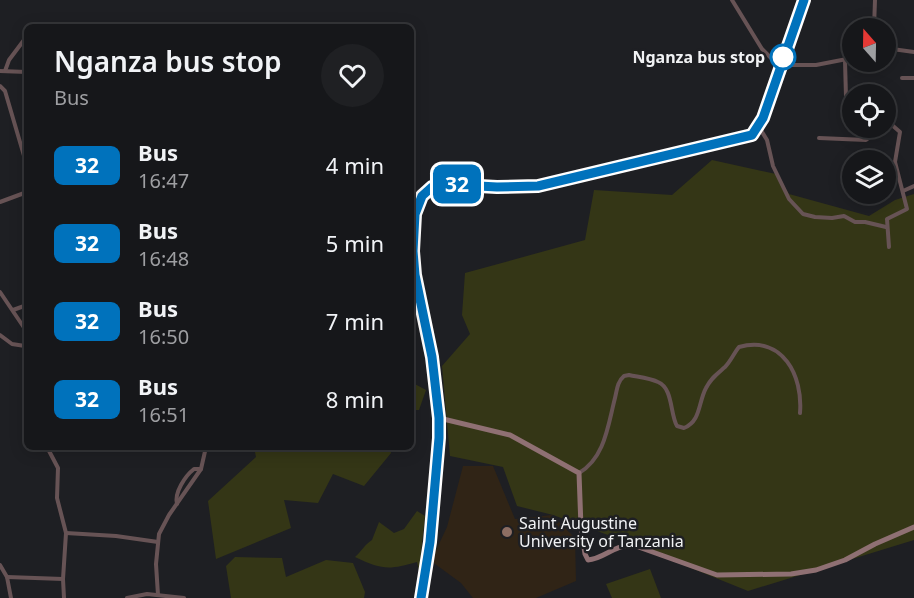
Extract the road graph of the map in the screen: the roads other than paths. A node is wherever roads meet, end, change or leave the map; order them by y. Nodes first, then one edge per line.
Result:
1 (732, 0) edge
2 (804, 0) edge
3 (875, 0) edge
4 (874, 18) edge
5 (24, 40) edge
6 (896, 50) edge
7 (914, 52) edge
8 (842, 61) edge
9 (781, 63) junction
10 (3, 71) edge
11 (24, 72) edge
12 (902, 78) dead end
13 (914, 78) edge
14 (0, 86) edge
15 (759, 127) junction
16 (896, 128) edge
17 (819, 138) dead end
18 (869, 138) edge
19 (24, 156) edge
20 (914, 186) edge
21 (903, 191) junction
22 (24, 193) edge
23 (0, 202) edge
24 (414, 225) edge
25 (886, 227) junction
26 (889, 247) dead end
27 (414, 279) edge
28 (0, 292) edge
29 (24, 306) edge
30 (13, 310) junction
31 (24, 330) edge
32 (0, 335) edge
33 (24, 346) edge
34 (800, 413) dead end
35 (439, 418) junction
36 (49, 450) edge
37 (205, 450) edge
38 (201, 469) junction
39 (579, 473) junction
40 (196, 477) junction
41 (185, 481) junction
42 (177, 505) junction
43 (914, 527) edge
44 (66, 533) junction
45 (158, 542) junction
46 (0, 565) edge
47 (7, 577) junction
48 (63, 579) junction
49 (157, 584) junction
50 (147, 594) junction
51 (158, 595) junction
52 (11, 598) edge
53 (64, 598) edge
54 (128, 598) edge
55 (184, 598) edge
56 (421, 598) edge

1 - 9 street
2 - 9 main road
3 - 4 street
5 - 10 street
6 - 7 street
8 - 9 street
9 - 15 main road
10 - 11 street
12 - 13 street
14 - 19 street
15 - 24 main road
15 - 25 street
16 - 21 street
17 - 18 street
20 - 21 street
21 - 25 street
22 - 23 street
25 - 26 street
27 - 35 main road
28 - 30 street
29 - 30 street
30 - 31 street
32 - 33 street
34 - 39 street
35 - 39 main road
35 - 56 main road
36 - 44 street
37 - 38 street
38 - 40 street
38 - 41 street
39 - 43 main road
40 - 41 street
40 - 42 street
41 - 42 street
42 - 45 street
44 - 45 street
44 - 48 street
45 - 49 street
46 - 47 street
47 - 48 street
47 - 52 street
48 - 53 street
49 - 50 street
49 - 51 street
50 - 51 street
50 - 54 street
51 - 55 street

